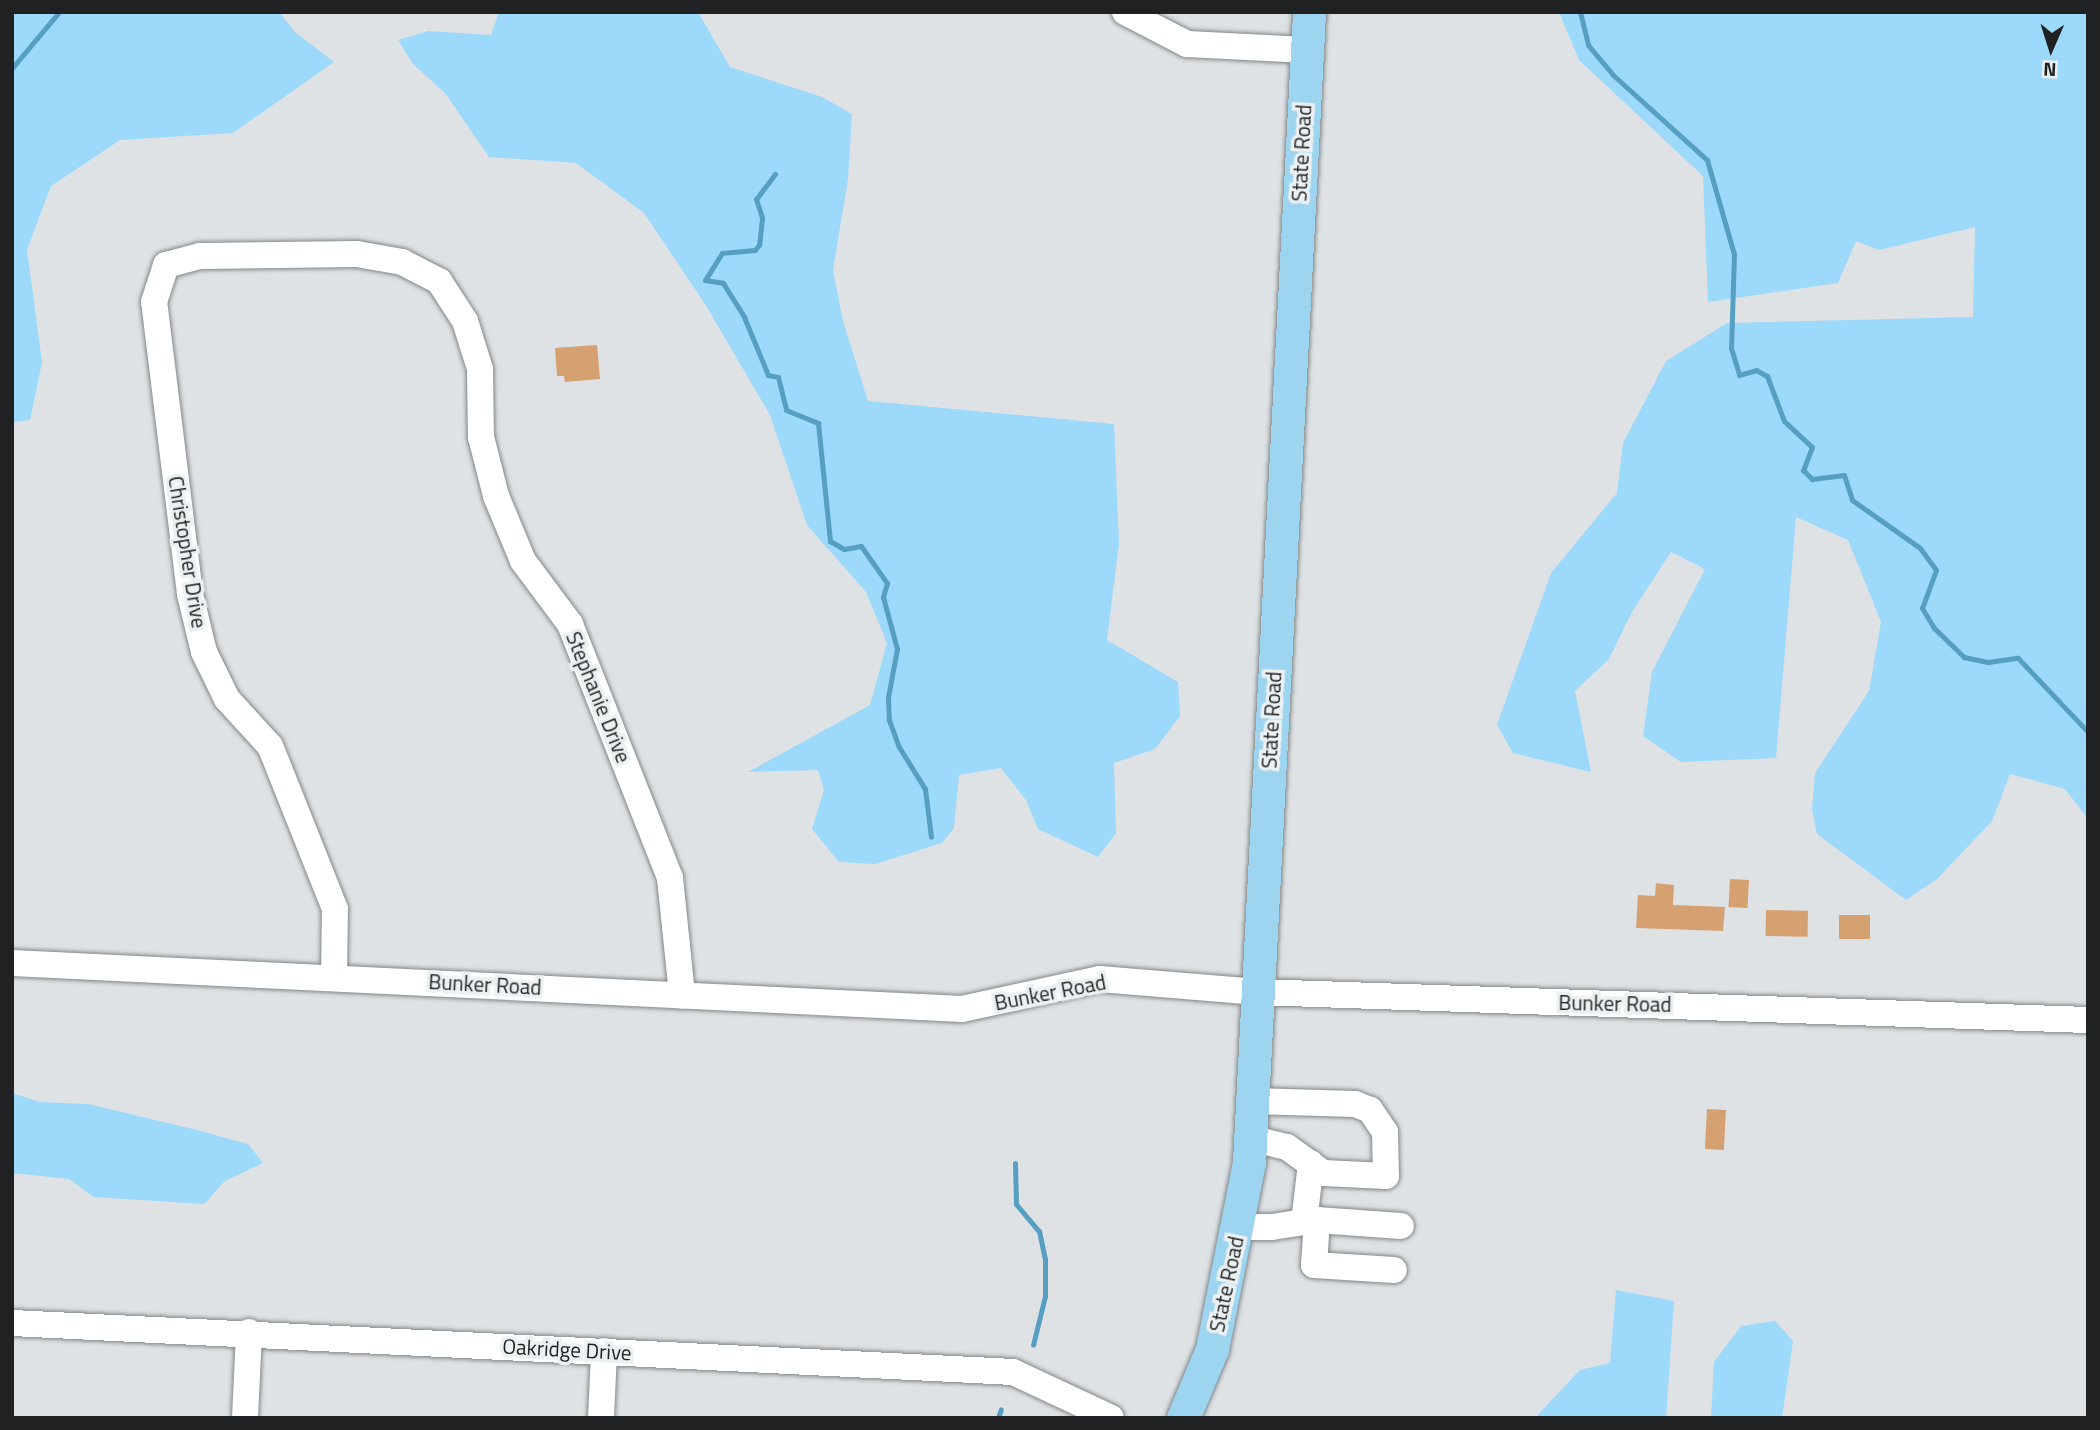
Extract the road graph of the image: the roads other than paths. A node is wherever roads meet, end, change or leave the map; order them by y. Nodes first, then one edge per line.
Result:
1 (1125, 12) edge
2 (1309, 12) edge
3 (1307, 50) junction
4 (166, 265) joint
5 (12, 962) edge
6 (334, 976) junction
7 (1257, 992) junction
8 (682, 995) junction
9 (2088, 1020) edge
10 (1252, 1101) junction
11 (1250, 1138) junction
12 (1311, 1163) junction
13 (1310, 1221) junction
14 (1401, 1226) dead end
15 (1238, 1227) junction
16 (1394, 1270) dead end
17 (12, 1323) edge
18 (249, 1332) junction
19 (612, 1352) junction
20 (245, 1418) edge
21 (601, 1418) edge
22 (616, 1418) edge
23 (1111, 1418) edge
24 (1183, 1418) edge

1 - 3 street
2 - 3 main road, State Road
3 - 7 main road, State Road
4 - 6 street, Christopher Drive
4 - 8 street, Stephanie Drive
5 - 6 street, Bunker Road
6 - 8 street, Bunker Road
7 - 8 street, Bunker Road
7 - 9 street, Bunker Road
7 - 10 main road, State Road
10 - 11 main road, State Road
10 - 12 street
11 - 12 street
11 - 15 main road, State Road
12 - 13 street
13 - 14 street
13 - 15 street
13 - 16 street
15 - 24 main road, State Road
17 - 18 street, Oakridge Drive
18 - 19 street, Oakridge Drive
18 - 20 street
19 - 21 street
19 - 22 street
19 - 23 street, Oakridge Drive

